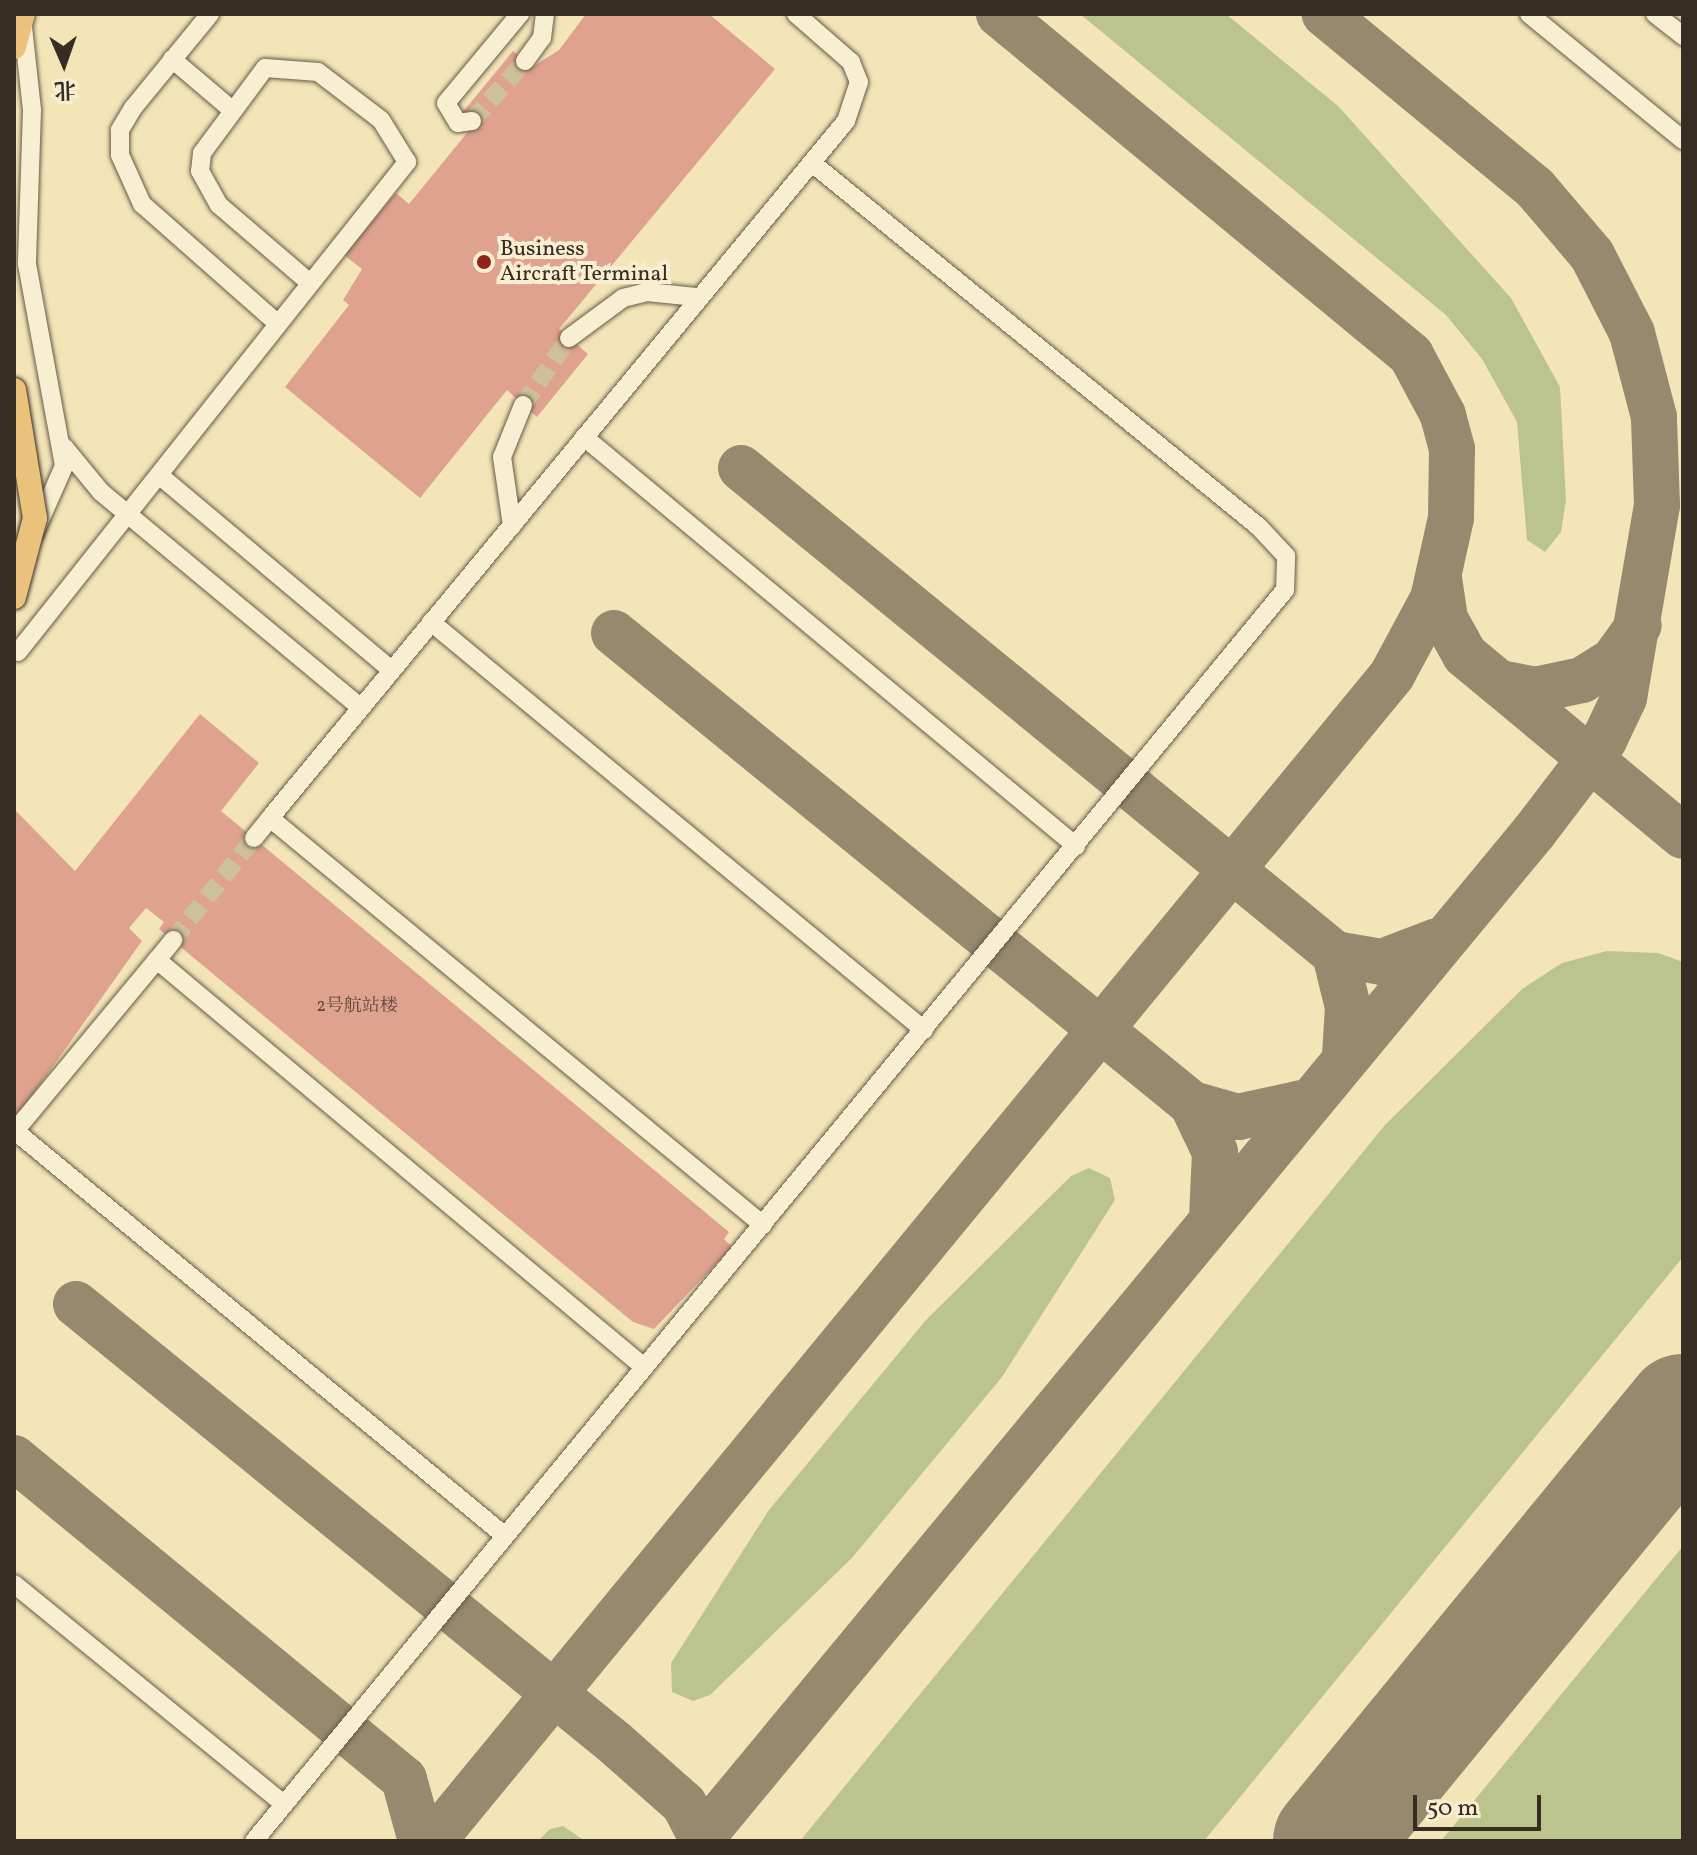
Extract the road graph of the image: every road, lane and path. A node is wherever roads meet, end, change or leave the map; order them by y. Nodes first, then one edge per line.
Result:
1 (210, 14) edge
2 (520, 14) edge
3 (545, 14) edge
4 (796, 14) edge
5 (1529, 14) edge
6 (1655, 14) edge
7 (22, 15) edge
8 (1683, 36) edge
9 (14, 47) edge
10 (172, 59) junction
11 (525, 61) tunnel mouth
12 (232, 110) junction
13 (472, 121) dead end
14 (1683, 140) edge
15 (812, 163) junction
16 (310, 283) junction
17 (696, 297) junction
18 (277, 323) junction
19 (569, 338) tunnel mouth
20 (14, 390) edge
21 (523, 405) tunnel mouth
22 (58, 429) junction
23 (584, 437) junction
24 (159, 475) junction
25 (127, 515) junction
26 (512, 526) junction
27 (14, 566) edge
28 (14, 597) edge
29 (431, 622) junction
30 (18, 652) dead end
31 (391, 670) junction
32 (359, 706) junction
33 (270, 818) junction
34 (254, 838) tunnel mouth
35 (1076, 846) junction
36 (173, 940) tunnel mouth
37 (157, 960) junction
38 (924, 1030) junction
39 (14, 1132) edge
40 (763, 1225) junction
41 (644, 1367) junction
42 (505, 1536) junction
43 (14, 1584) edge
44 (284, 1804) junction
45 (254, 1841) edge

1 - 10 street
2 - 13 street
3 - 11 street
4 - 15 street
5 - 14 street
6 - 8 street
7 - 9 main road
7 - 22 street
10 - 12 street
10 - 18 street
12 - 16 street
12 - 16 street
15 - 17 street
15 - 35 street
16 - 18 street
17 - 19 street
17 - 23 street
18 - 24 street
20 - 28 main road, bridge
21 - 26 street
22 - 25 street
22 - 27 street
23 - 26 street
23 - 35 street
24 - 25 street
24 - 31 street
25 - 30 street
25 - 32 street
26 - 29 street
29 - 31 street
29 - 38 street
31 - 32 street
32 - 33 street
33 - 34 street
33 - 40 street
35 - 38 street
36 - 37 street
37 - 39 street
37 - 41 street
38 - 40 street
39 - 42 street
40 - 41 street
41 - 42 street
42 - 44 street
43 - 44 street
44 - 45 street

